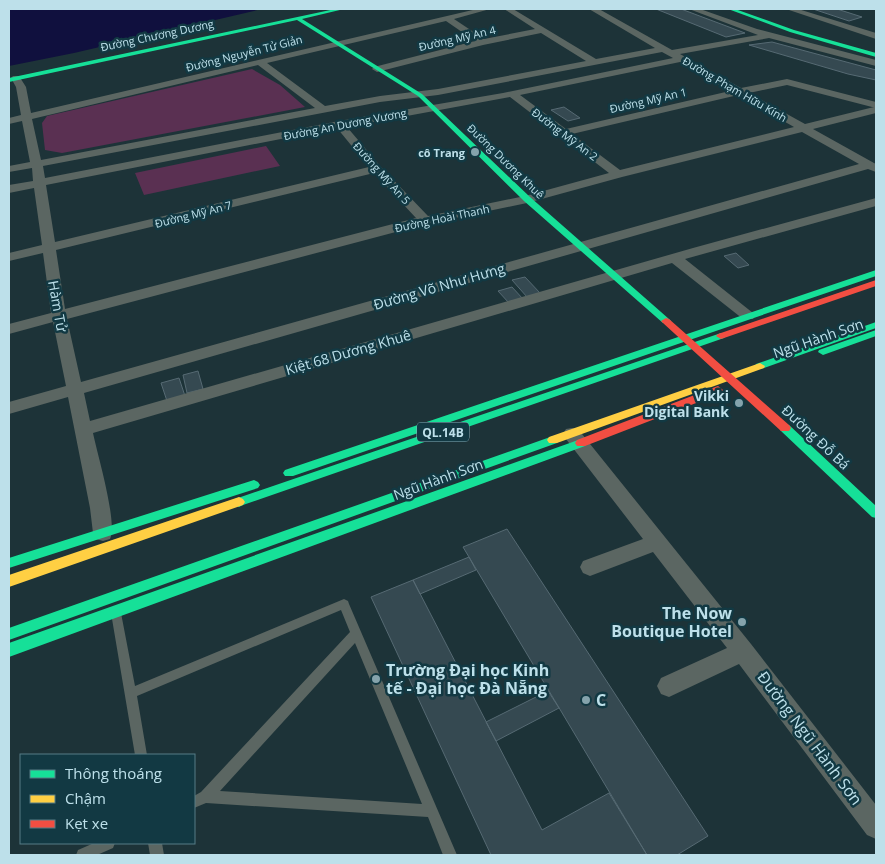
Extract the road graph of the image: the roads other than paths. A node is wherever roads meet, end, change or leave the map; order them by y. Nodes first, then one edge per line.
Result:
1 (341, 9) edge
2 (486, 9) edge
3 (508, 9) edge
4 (593, 9) edge
5 (693, 9) edge
6 (731, 9) edge
7 (758, 9) edge
8 (790, 9) edge
9 (297, 18) junction
10 (447, 18) junction
11 (876, 23) edge
12 (544, 30) junction
13 (859, 31) junction
14 (769, 35) junction
15 (876, 36) edge
16 (337, 42) junction
17 (482, 42) junction
18 (876, 44) edge
19 (672, 54) junction
20 (876, 55) edge
21 (594, 62) junction
22 (261, 63) junction
23 (876, 64) edge
24 (376, 69) junction
25 (13, 79) edge
26 (738, 92) junction
27 (420, 94) junction
28 (512, 94) junction
29 (876, 105) edge
30 (435, 108) junction
31 (324, 110) junction
32 (876, 110) edge
33 (27, 117) junction
34 (9, 121) edge
35 (339, 124) junction
36 (803, 128) junction
37 (564, 132) junction
38 (37, 164) junction
39 (873, 167) edge
40 (9, 169) edge
41 (377, 169) junction
42 (618, 174) junction
43 (39, 184) junction
44 (9, 189) edge
45 (528, 200) junction
46 (876, 202) edge
47 (425, 220) junction
48 (579, 246) junction
49 (49, 248) junction
50 (9, 257) edge
51 (675, 258) junction
52 (876, 273) edge
53 (613, 276) junction
54 (876, 283) edge
55 (59, 316) junction
56 (748, 316) junction
57 (876, 325) edge
58 (9, 329) edge
59 (876, 334) edge
60 (689, 342) junction
61 (732, 379) junction
62 (75, 389) junction
63 (9, 408) edge
64 (83, 429) junction
65 (576, 439) junction
66 (876, 513) edge
67 (104, 540) junction
68 (657, 542) junction
69 (9, 563) edge
70 (590, 567) dead end
71 (9, 581) edge
72 (113, 597) junction
73 (116, 612) junction
74 (9, 634) edge
75 (356, 634) junction
76 (9, 650) edge
77 (743, 651) junction
78 (669, 686) dead end
79 (131, 693) junction
80 (141, 754) edge
81 (200, 799) edge
82 (430, 811) junction
83 (876, 826) edge
84 (106, 844) edge
85 (83, 855) edge
86 (450, 855) edge

1 - 9 main road, Đường Chương Dương
2 - 10 street, Đường Nguyễn Tử Giản
3 - 12 street
4 - 19 street, Đường Phạm Hữu Kính
5 - 14 street
6 - 20 main road
7 - 18 main road
8 - 13 street
9 - 16 main road, Đường Dương Khuê
9 - 25 main road, Đường Chương Dương
10 - 16 street, Đường Nguyễn Tử Giản
10 - 17 street
11 - 13 street
12 - 17 street, Đường Mỹ An 4
12 - 21 street
13 - 15 street
14 - 19 street
14 - 23 street
16 - 22 street, Đường Nguyễn Tử Giản
16 - 24 main road, Đường Dương Khuê
17 - 24 street, Đường Mỹ An 4
19 - 21 street, Đường An Dương Vương
19 - 26 street, Đường Phạm Hữu Kính
19 - 28 street, Đường An Dương Vương
21 - 27 street, Đường An Dương Vương
22 - 31 street
22 - 33 street, Đường Nguyễn Tử Giản
24 - 27 main road, Đường Dương Khuê
25 - 33 street, Hàm Tử
26 - 29 street, Đường Mỹ An 1
26 - 36 street, Đường Phạm Hữu Kính
26 - 37 street, Đường Mỹ An 1
27 - 30 main road, Đường Dương Khuê
27 - 31 street, Đường An Dương Vương
28 - 30 street, Đường An Dương Vương
28 - 37 street, Đường Mỹ An 2
30 - 35 street, Đường An Dương Vương
30 - 45 main road, Đường Dương Khuê
31 - 38 street, Đường An Dương Vương
32 - 36 street, Đường Hoài Thanh
33 - 34 street, Đường Nguyễn Tử Giản
33 - 38 street, Hàm Tử
35 - 41 street, Đường Mỹ An 5
35 - 43 street, Đường An Dương Vương
36 - 39 street, Đường Phạm Hữu Kính
36 - 42 street, Đường Hoài Thanh
37 - 42 street, Đường Mỹ An 2
38 - 40 street, Đường An Dương Vương
38 - 43 street, Hàm Tử
39 - 48 street, Đường Võ Như Hưng
41 - 47 street, Đường Mỹ An 5
41 - 49 street, Đường Mỹ An 7
42 - 45 street, Đường Hoài Thanh
43 - 44 street, Đường An Dương Vương
43 - 49 street, Hàm Tử
45 - 47 street, Đường Hoài Thanh
45 - 48 main road, Đường Dương Khuê
46 - 51 street
47 - 55 street, Đường Hoài Thanh
48 - 53 main road, Đường Dương Khuê
48 - 62 street, Đường Võ Như Hưng
49 - 50 street, Đường Mỹ An 7
49 - 55 street, Hàm Tử
51 - 53 street
51 - 56 street
52 - 56 main road
53 - 60 main road, Đường Dương Khuê
53 - 64 street, Kiệt 68 Dương Khuê
54 - 60 main road, QL.14B
55 - 58 street, Đường Hoài Thanh
55 - 62 street, Hàm Tử
56 - 60 main road
57 - 61 main road
59 - 61 main road, Ngũ Hành Sơn
60 - 61 main road, Đường Đỗ Bá
60 - 67 main road, QL.14B
61 - 65 main road, Ngũ Hành Sơn
61 - 65 main road, Ngũ Hành Sơn
61 - 66 main road, Đường Đỗ Bá
62 - 63 street, Đường Võ Như Hưng
62 - 64 street, Hàm Tử
64 - 67 street, Hàm Tử
65 - 68 street, Đường Ngũ Hành Sơn
65 - 72 main road, Ngũ Hành Sơn
65 - 73 main road, Ngũ Hành Sơn
67 - 69 main road
67 - 71 main road, QL.14B
68 - 70 street
68 - 77 street, Đường Ngũ Hành Sơn
72 - 73 main road
72 - 74 main road, Ngũ Hành Sơn
73 - 76 main road, Ngũ Hành Sơn
73 - 79 lane
75 - 79 lane
75 - 81 lane
75 - 82 lane
77 - 78 street
77 - 83 street, Đường Ngũ Hành Sơn
79 - 80 lane
81 - 82 lane
82 - 86 lane
84 - 85 lane

